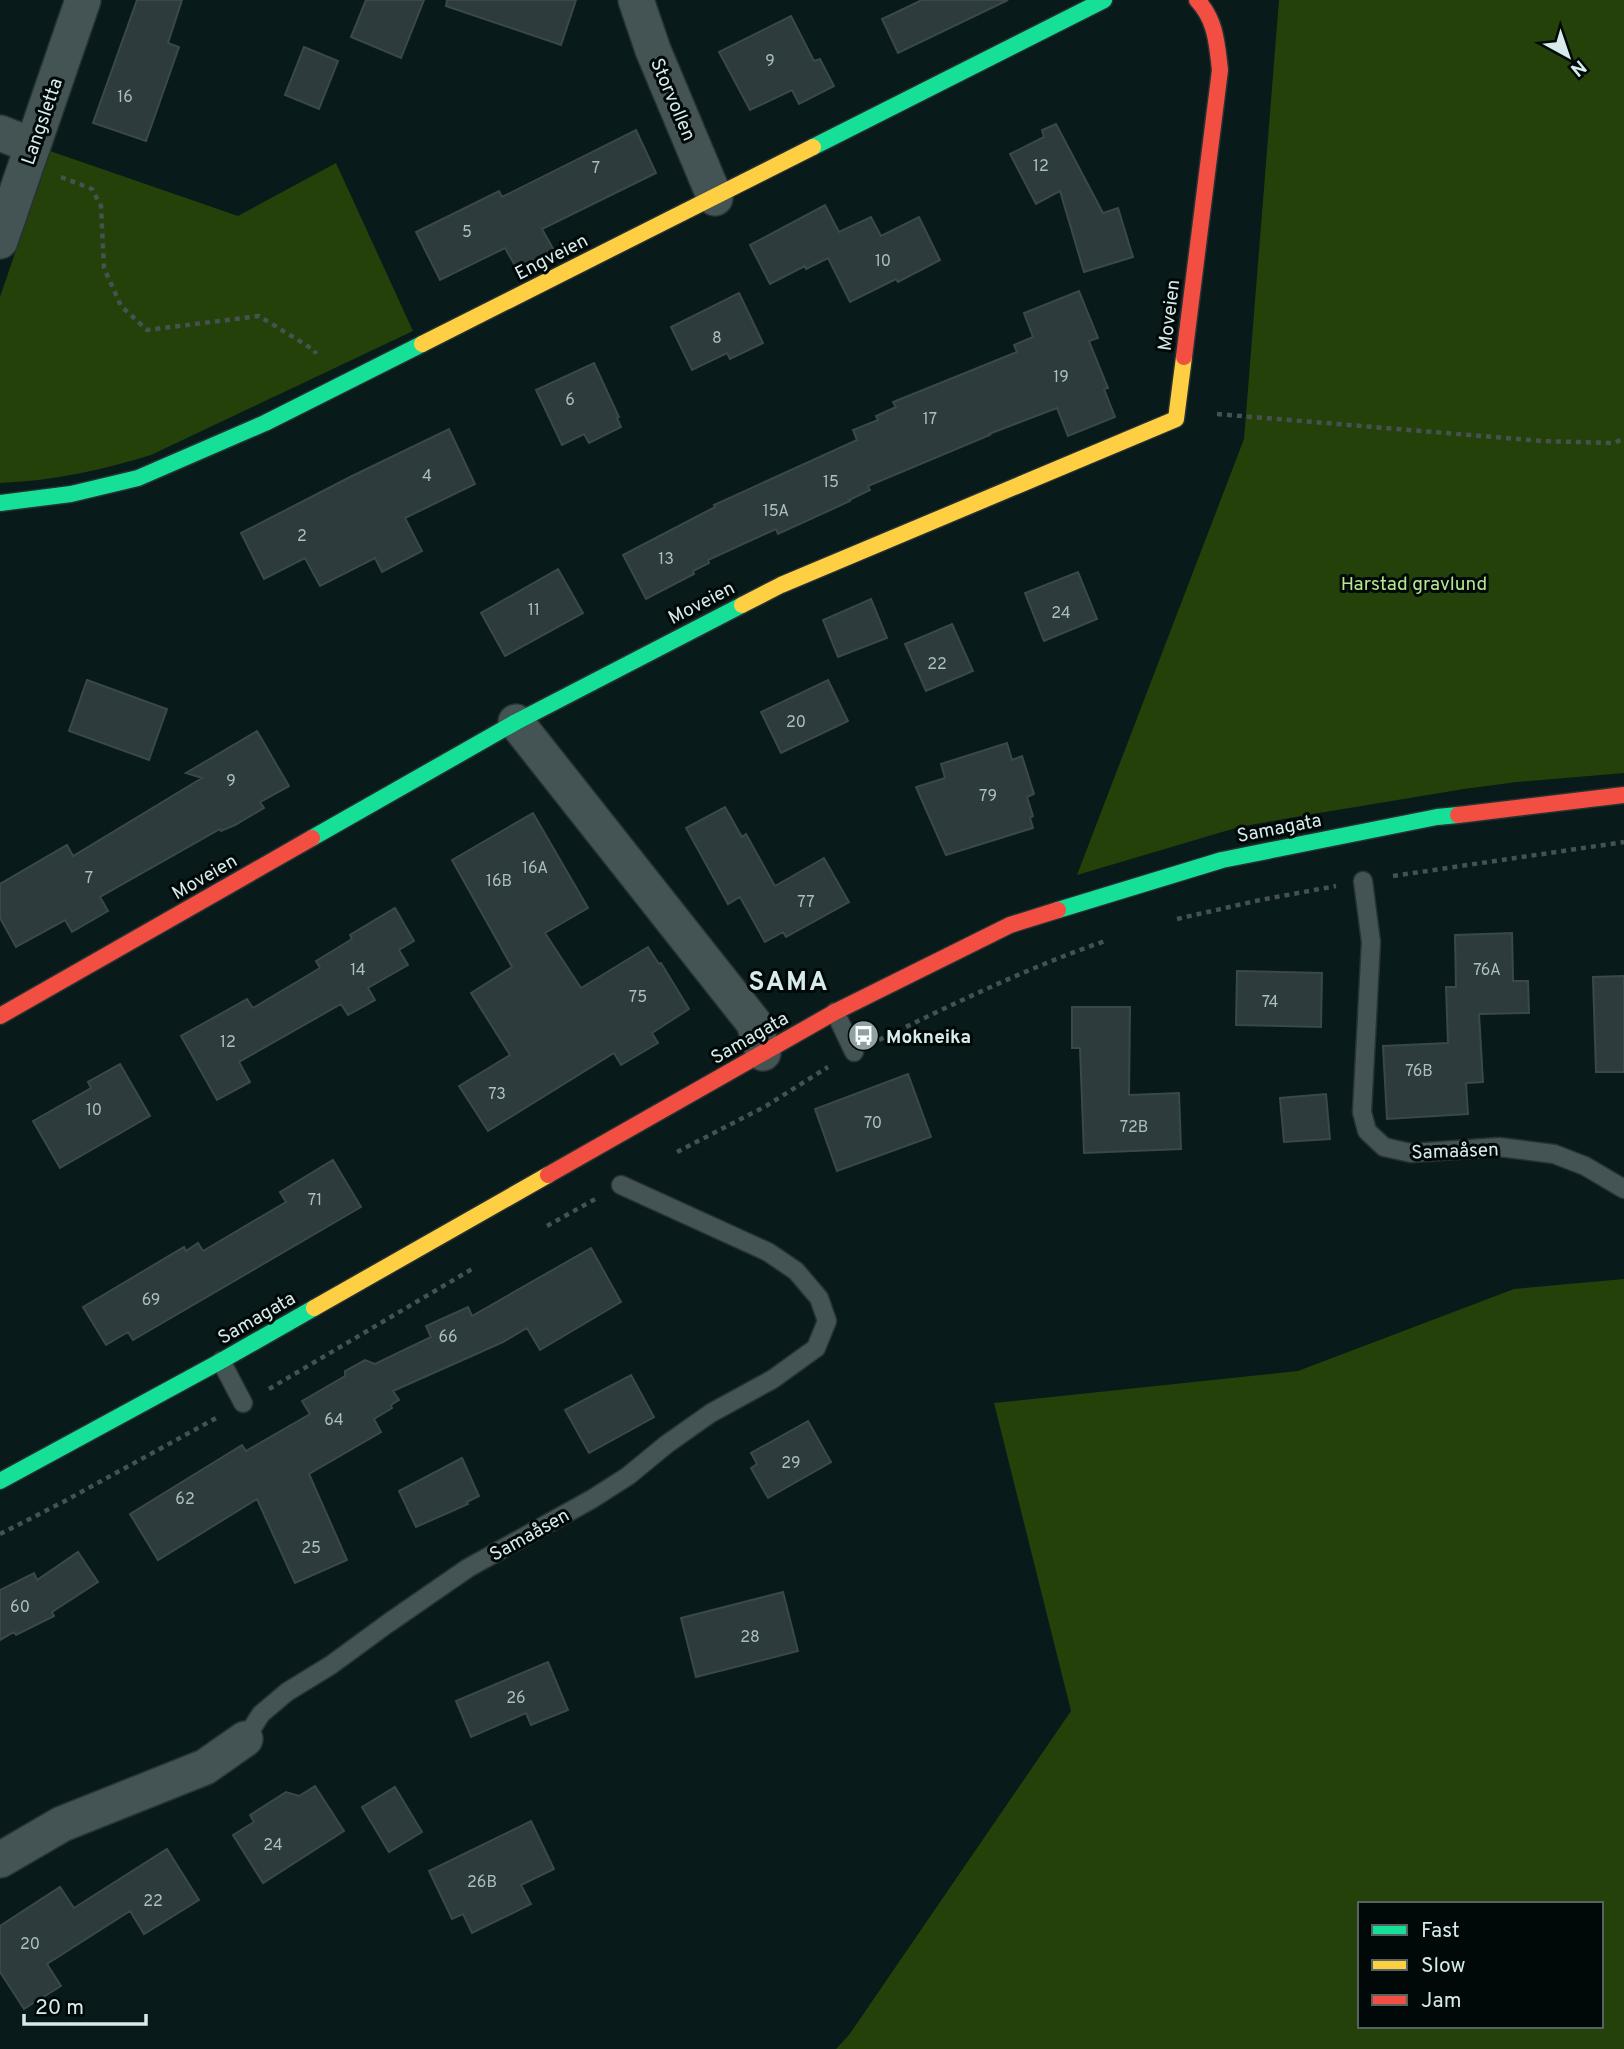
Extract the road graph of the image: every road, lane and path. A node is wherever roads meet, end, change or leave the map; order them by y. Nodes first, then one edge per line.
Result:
1 (83, 0) edge
2 (636, 0) edge
3 (1104, 0) edge
4 (1197, 0) edge
5 (0, 133) edge
6 (30, 155) junction
7 (715, 198) junction
8 (0, 241) edge
9 (334, 389) junction
10 (1177, 411) junction
11 (1624, 439) edge
12 (0, 503) edge
13 (516, 722) junction
14 (1624, 795) edge
15 (1624, 842) edge
16 (1363, 881) junction
17 (1171, 921) dead end
18 (1111, 939) dead end
19 (835, 1012) junction
20 (0, 1016) edge
21 (853, 1052) junction
22 (763, 1053) junction
23 (674, 1153) dead end
24 (621, 1185) joint
25 (1624, 1189) edge
26 (538, 1231) dead end
27 (481, 1263) dead end
28 (221, 1361) junction
29 (243, 1404) junction
30 (0, 1481) edge
31 (0, 1534) edge
32 (244, 1740) joint
33 (0, 1860) edge

1 - 6 street, Langsletta
2 - 7 street, Storvollen
3 - 7 main road, Engveien
4 - 10 main road, Moveien
5 - 6 street
6 - 8 street, Langsletta
6 - 9 path
7 - 9 main road, Engveien
9 - 12 main road, Engveien
10 - 11 path
10 - 13 main road, Moveien
13 - 20 main road, Moveien
13 - 22 street
14 - 19 main road, Samagata
15 - 16 path
16 - 17 path
16 - 25 lane, Samaåsen
18 - 21 path
19 - 21 lane
19 - 22 main road, Samagata
21 - 23 path
22 - 28 main road, Samagata
24 - 26 path
24 - 32 lane, Samaåsen
27 - 29 path
28 - 29 lane
28 - 30 main road, Samagata
29 - 31 path
32 - 33 street, Samaåsen

